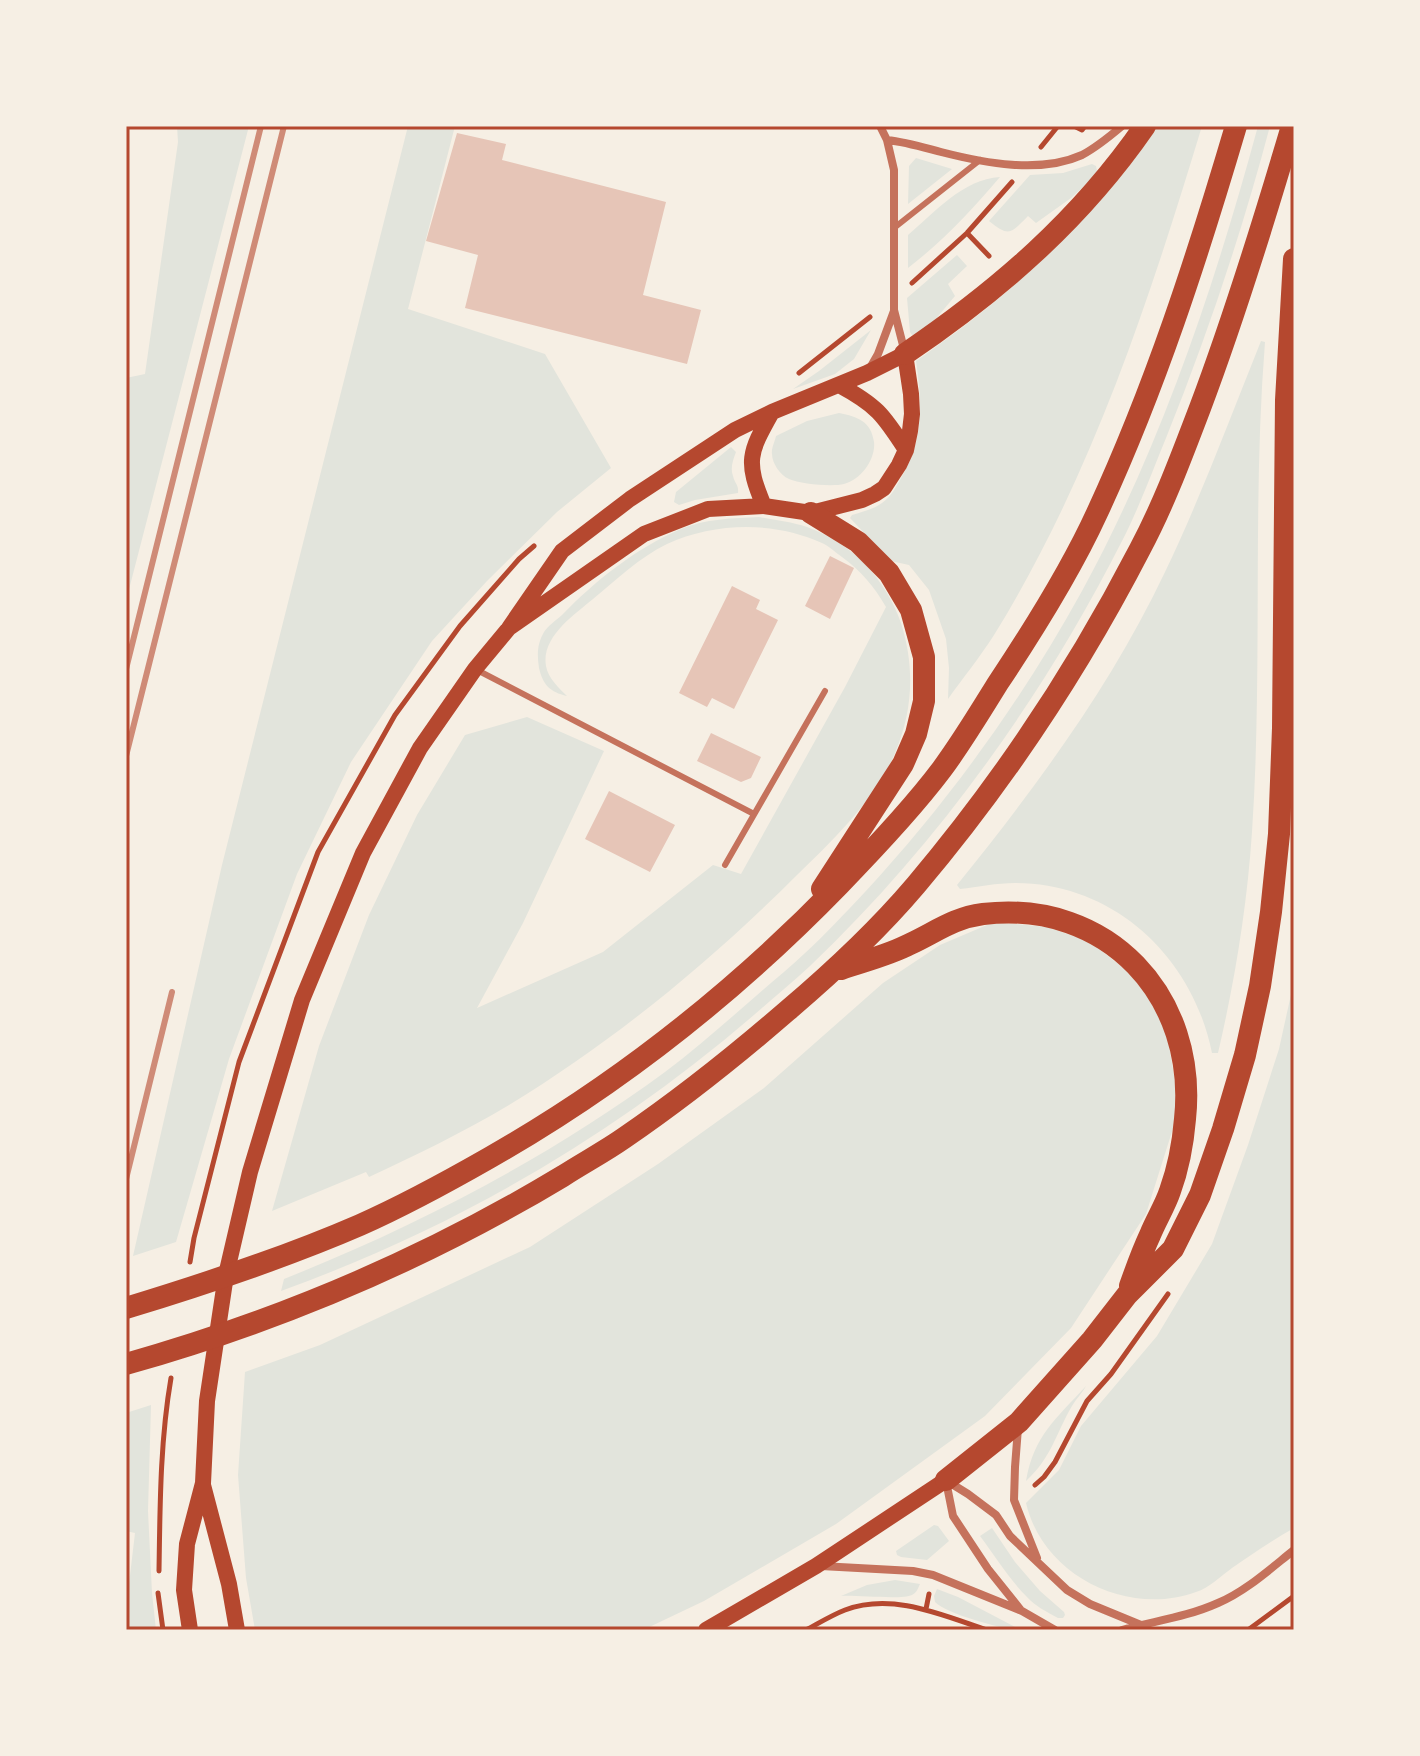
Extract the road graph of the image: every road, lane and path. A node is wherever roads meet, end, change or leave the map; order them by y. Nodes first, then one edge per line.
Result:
1 (880, 126) edge
2 (1074, 126) edge
3 (1085, 126) edge
4 (1122, 126) edge
5 (1145, 126) edge
6 (1236, 126) edge
7 (1292, 126) edge
8 (887, 140) junction
9 (980, 160) junction
10 (894, 228) junction
11 (967, 233) dead end
12 (989, 256) dead end
13 (1294, 259) edge
14 (894, 310) junction
15 (905, 354) junction
16 (867, 373) junction
17 (839, 385) junction
18 (772, 412) junction
19 (906, 450) junction
20 (764, 506) junction
21 (811, 513) junction
22 (509, 628) junction
23 (475, 669) junction
24 (825, 691) dead end
25 (754, 814) junction
26 (725, 865) dead end
27 (794, 932) junction
28 (832, 972) junction
29 (1127, 1295) junction
30 (126, 1308) edge
31 (126, 1364) edge
32 (1019, 1422) junction
33 (946, 1480) junction
34 (203, 1483) junction
35 (1294, 1550) edge
36 (1039, 1562) junction
37 (816, 1566) junction
38 (1294, 1596) edge
39 (1022, 1611) junction
40 (1141, 1625) junction
41 (190, 1630) edge
42 (237, 1630) edge
43 (706, 1630) edge
44 (806, 1630) edge
45 (987, 1630) edge
46 (1055, 1630) edge
47 (1122, 1630) edge
48 (1248, 1630) edge

1 - 8 street
2 - 3 path
4 - 9 street
5 - 15 highway
6 - 27 highway
7 - 28 highway
8 - 9 street
8 - 10 street
9 - 10 lane
10 - 14 street
11 - 12 path
13 - 29 highway
14 - 15 street
14 - 16 street
15 - 16 main road
15 - 19 main road
16 - 17 main road
17 - 18 main road
17 - 19 main road
18 - 20 main road
18 - 22 main road
19 - 21 main road
20 - 21 main road
20 - 22 main road
21 - 27 highway
22 - 23 main road
23 - 25 lane
23 - 34 main road
24 - 25 lane
25 - 26 lane
27 - 30 highway
28 - 29 highway
28 - 31 highway
29 - 32 highway
32 - 33 highway
32 - 36 street
33 - 36 street
33 - 37 main road
33 - 39 street
34 - 41 main road
34 - 42 main road
35 - 40 street
36 - 40 street
37 - 39 street
37 - 43 main road
38 - 48 path
39 - 46 street
40 - 47 street
44 - 45 path

